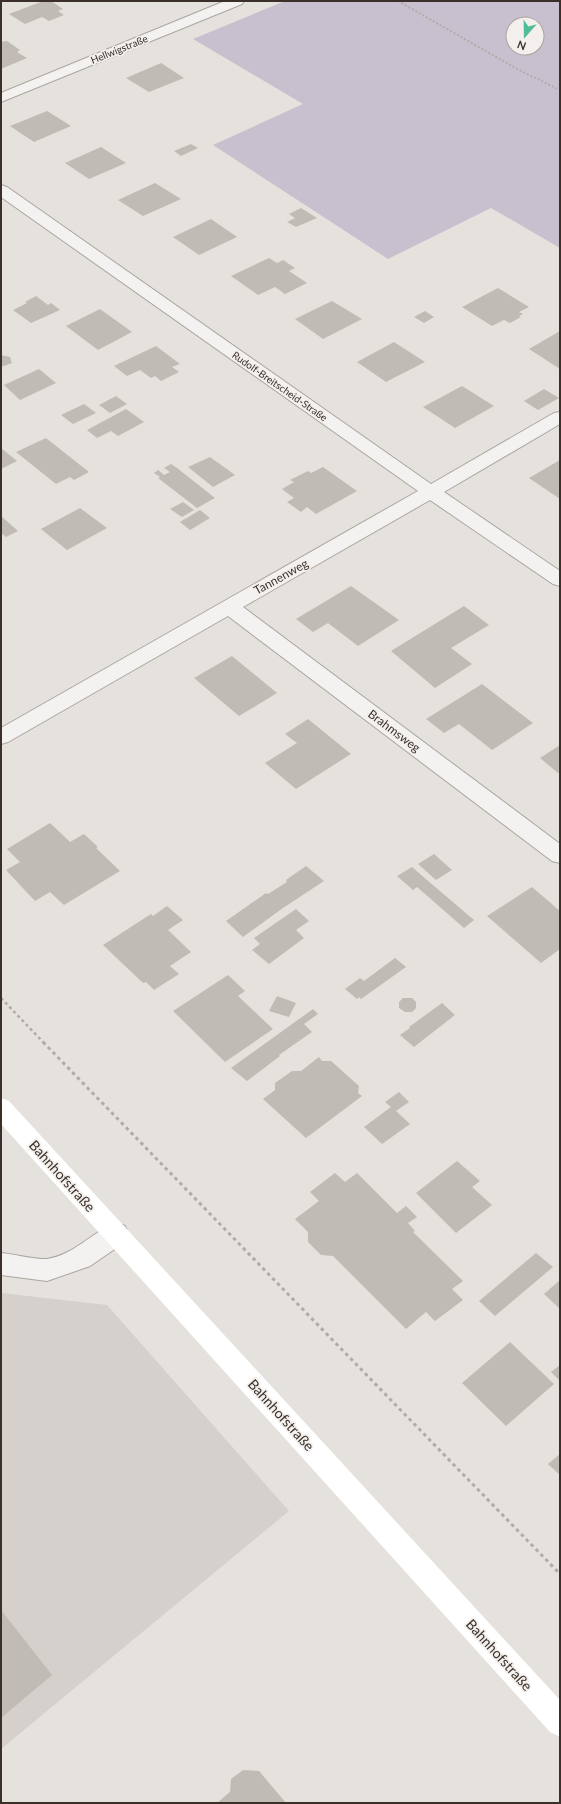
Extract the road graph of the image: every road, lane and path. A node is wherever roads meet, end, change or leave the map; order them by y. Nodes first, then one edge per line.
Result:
1 (237, 1) edge
2 (398, 1) edge
3 (560, 90) edge
4 (1, 98) edge
5 (1, 190) edge
6 (560, 416) edge
7 (431, 492) junction
8 (560, 580) edge
9 (228, 606) junction
10 (1, 737) edge
11 (560, 855) edge
12 (1, 998) edge
13 (1, 1108) edge
14 (116, 1234) junction
15 (1, 1264) edge
16 (560, 1574) edge
17 (560, 1721) edge

1 - 4 street, Hellwigstraße
2 - 3 path
5 - 7 street, Rudolf-Breitscheid-Straße
6 - 7 street, Tannenweg
7 - 8 street, Rudolf-Breitscheid-Straße
7 - 9 street, Tannenweg
9 - 10 street, Tannenweg
9 - 11 street, Brahmsweg
12 - 16 path
13 - 14 main road, Bahnhofstraße
14 - 15 street
14 - 17 main road, Bahnhofstraße

